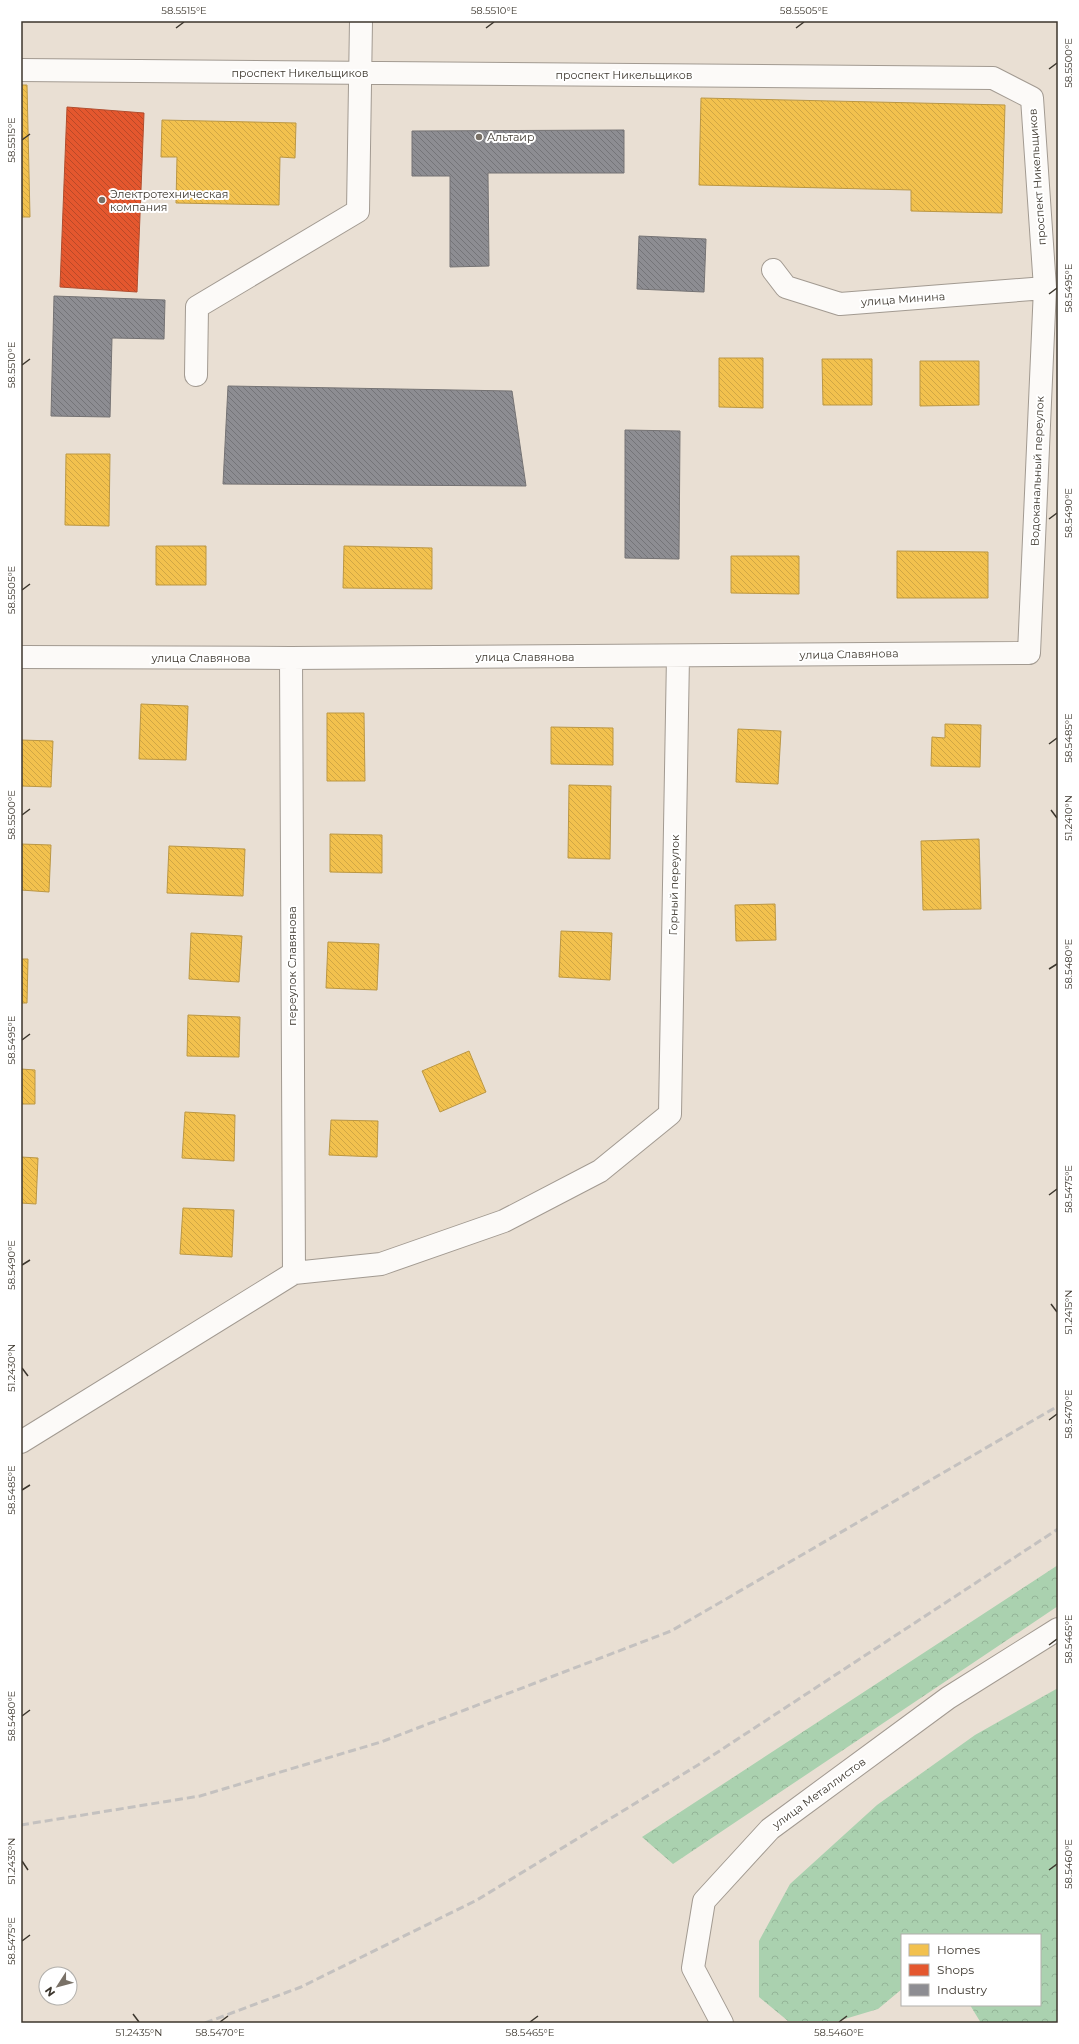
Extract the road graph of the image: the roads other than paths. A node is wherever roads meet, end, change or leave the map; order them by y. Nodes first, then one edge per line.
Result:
1 (361, 21) edge
2 (21, 70) edge
3 (361, 73) junction
4 (773, 270) dead end
5 (1045, 288) junction
6 (196, 375) dead end
7 (1029, 653) joint
8 (678, 656) junction
9 (21, 657) edge
10 (291, 658) junction
11 (294, 1274) junction
12 (21, 1442) edge
13 (1058, 1629) edge
14 (722, 2023) edge

1 - 3 street
2 - 3 street, проспект Никельщиков
3 - 5 street, проспект Никельщиков
3 - 6 street
4 - 5 street, улица Минина
5 - 7 street, Водоканальный переулок
7 - 8 street, улица Славянова
8 - 10 street, улица Славянова
8 - 11 street, Горный переулок
9 - 10 street, улица Славянова
10 - 11 street, переулок Славянова
11 - 12 street
13 - 14 street, улица Металлистов

